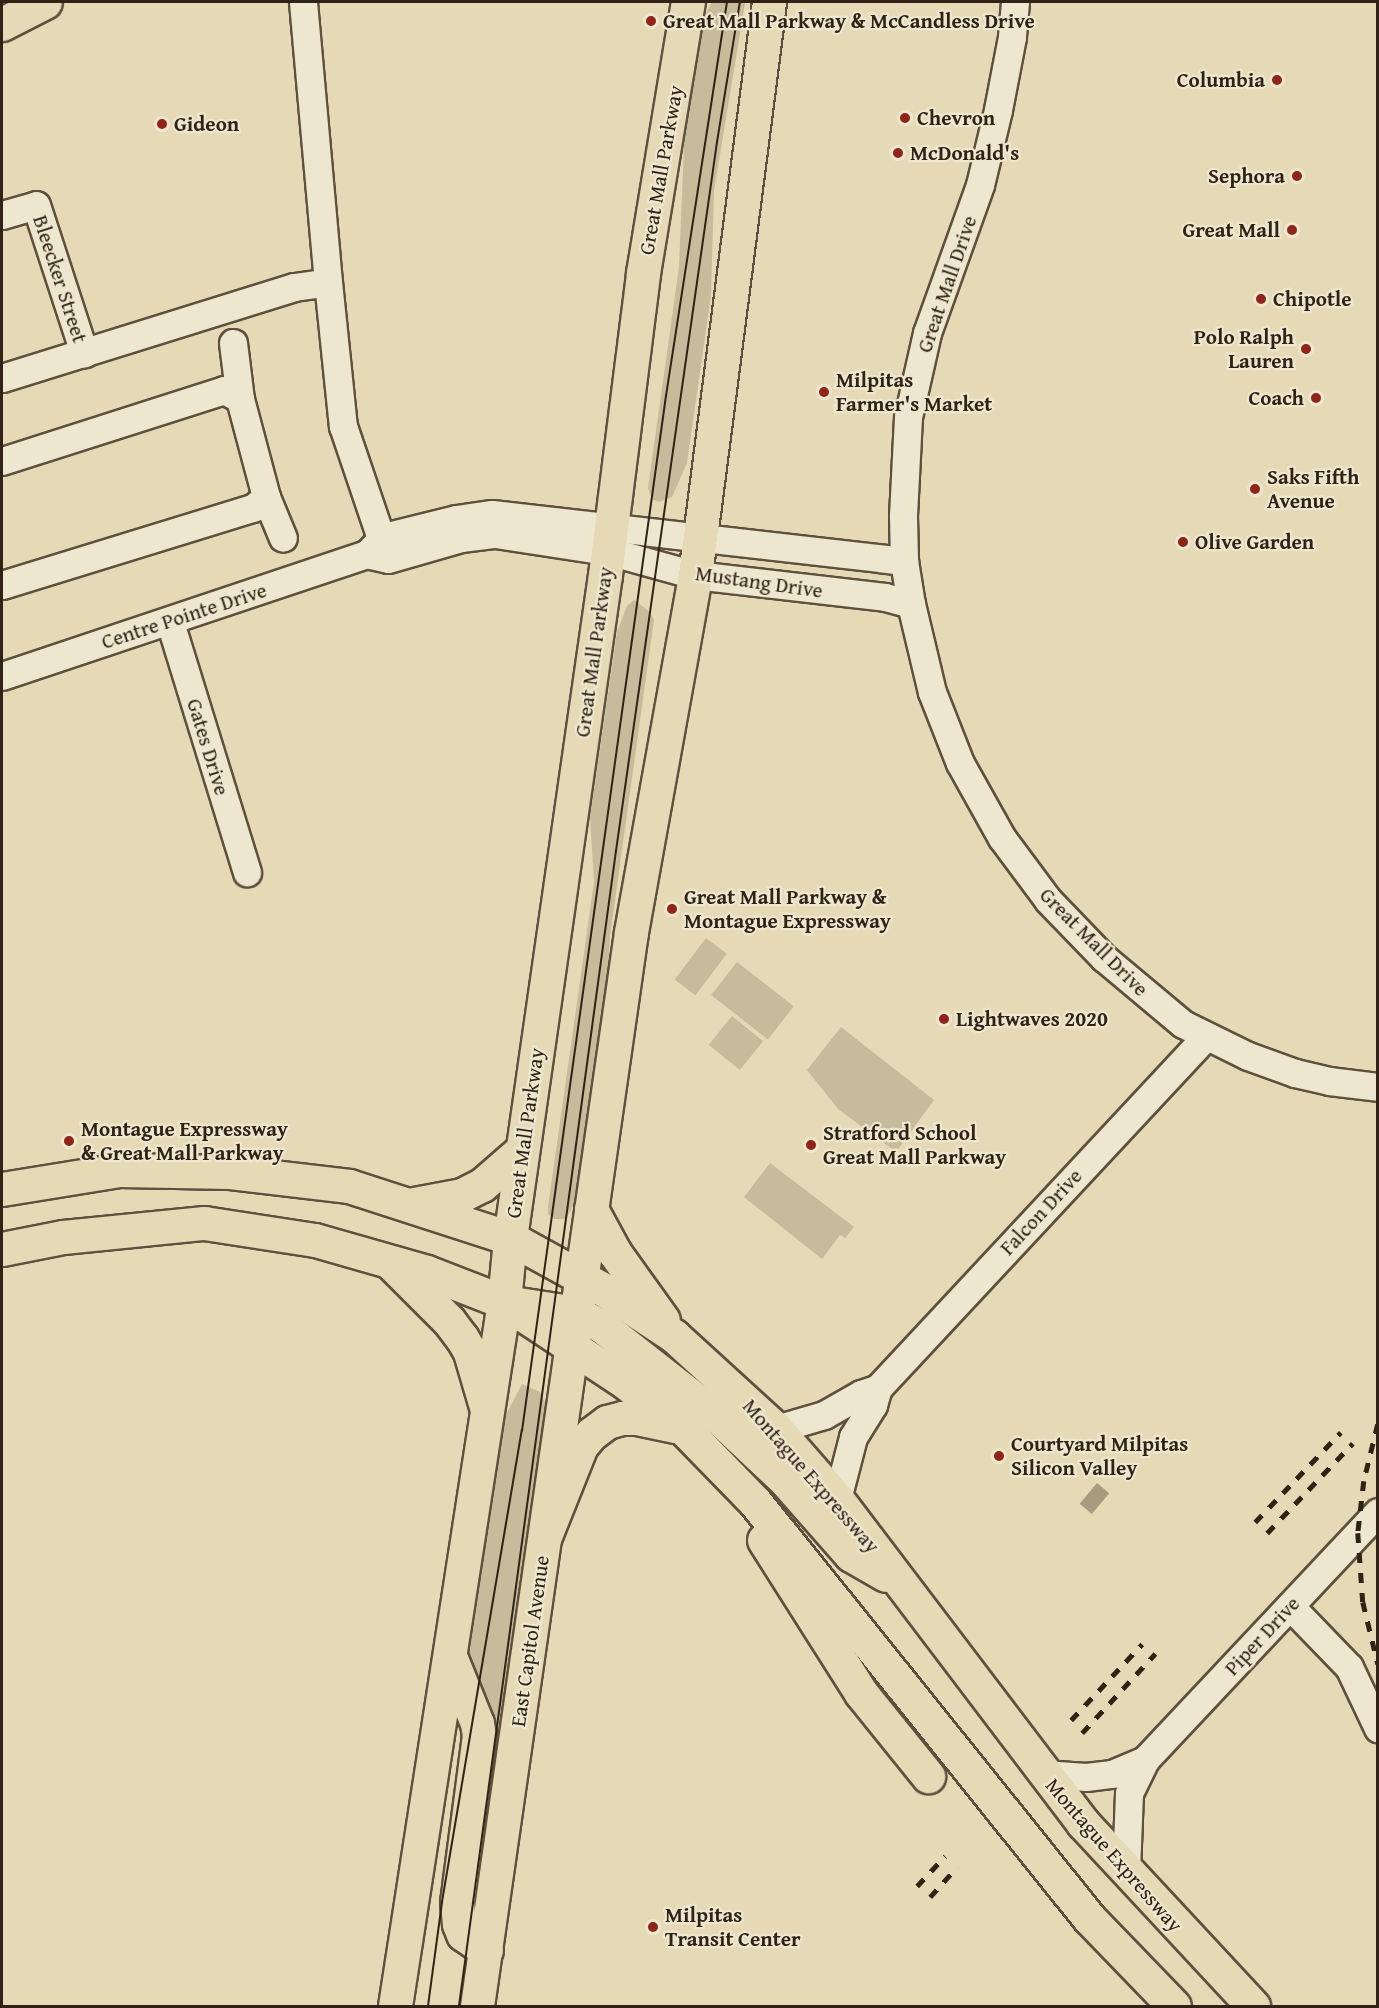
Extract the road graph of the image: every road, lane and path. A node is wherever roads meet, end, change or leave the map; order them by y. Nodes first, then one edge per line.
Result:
1 (45, 2) edge
2 (303, 2) edge
3 (688, 2) edge
4 (769, 2) edge
5 (1015, 2) edge
6 (2, 24) edge
7 (2, 215) edge
8 (328, 282) junction
9 (233, 343) dead end
10 (84, 353) junction
11 (2, 378) edge
12 (240, 399) junction
13 (2, 461) edge
14 (266, 497) junction
15 (700, 537) junction
16 (283, 538) dead end
17 (610, 539) junction
18 (379, 550) junction
19 (904, 561) junction
20 (695, 575) junction
21 (2, 585) edge
22 (910, 604) junction
23 (170, 622) junction
24 (2, 676) edge
25 (247, 872) dead end
26 (1206, 1036) junction
27 (1377, 1087) edge
28 (522, 1150) junction
29 (5, 1185) edge
30 (408, 1205) junction
31 (591, 1209) junction
32 (510, 1238) junction
33 (2, 1249) edge
34 (389, 1261) junction
35 (582, 1276) junction
36 (504, 1302) junction
37 (576, 1313) junction
38 (674, 1336) junction
39 (573, 1348) junction
40 (878, 1388) junction
41 (487, 1410) junction
42 (683, 1428) junction
43 (776, 1429) junction
44 (720, 1467) junction
45 (837, 1499) junction
46 (1377, 1512) edge
47 (545, 1536) junction
48 (903, 1584) junction
49 (1290, 1606) junction
50 (450, 1656) junction
51 (1377, 1728) edge
52 (1145, 1760) junction
53 (1043, 1774) junction
54 (928, 1776) dead end
55 (1126, 1872) junction
56 (486, 1950) junction
57 (395, 2007) edge
58 (477, 2007) edge
59 (1174, 2007) edge
60 (1253, 2007) edge

1 - 6 main road
2 - 8 street
3 - 17 main road, Great Mall Parkway
4 - 15 main road
5 - 19 street, Great Mall Drive
7 - 10 street, Bleecker Street
8 - 10 street
8 - 18 street
9 - 12 street
10 - 11 street
12 - 13 street
12 - 14 street
14 - 16 street
14 - 21 street
15 - 17 street, Centre Pointe Drive
15 - 19 street, Mustang Drive
15 - 20 main road
17 - 18 street, Centre Pointe Drive
17 - 20 street, Mustang Drive
17 - 28 main road, Great Mall Parkway
18 - 23 street, Centre Pointe Drive
19 - 22 street, Great Mall Drive
20 - 22 street, Mustang Drive
20 - 31 main road
22 - 26 street, Great Mall Drive
23 - 24 street, Centre Pointe Drive
23 - 25 street, Gates Drive
26 - 27 street, Great Mall Drive
26 - 40 street, Falcon Drive
28 - 30 main road
28 - 32 main road, Great Mall Parkway
29 - 30 main road, Montague Expressway
30 - 32 main road, Montague Expressway
31 - 35 main road
31 - 38 main road
32 - 35 main road, Montague Expressway
32 - 36 main road, Great Mall Parkway
33 - 34 main road
34 - 36 main road
34 - 41 main road
35 - 37 main road, East Capitol Avenue
35 - 38 main road, Montague Expressway
36 - 37 main road
36 - 39 main road
36 - 41 main road
37 - 39 main road, East Capitol Avenue
37 - 48 main road
38 - 43 main road, Montague Expressway
39 - 42 main road
39 - 47 main road, East Capitol Avenue
40 - 43 street, Falcon Drive
40 - 45 street, Falcon Drive
41 - 50 main road
42 - 44 main road
42 - 47 main road
43 - 45 main road, Montague Expressway
44 - 54 main road
44 - 59 main road
45 - 48 main road, Montague Expressway
46 - 49 street, Piper Drive
47 - 56 main road, East Capitol Avenue
48 - 53 main road, Montague Expressway
49 - 51 street
49 - 52 street, Piper Drive
50 - 56 main road
50 - 57 main road
52 - 53 street, Piper Drive
52 - 55 street, Piper Drive
53 - 55 main road, Montague Expressway
55 - 60 main road, Montague Expressway
56 - 58 main road, East Capitol Avenue

